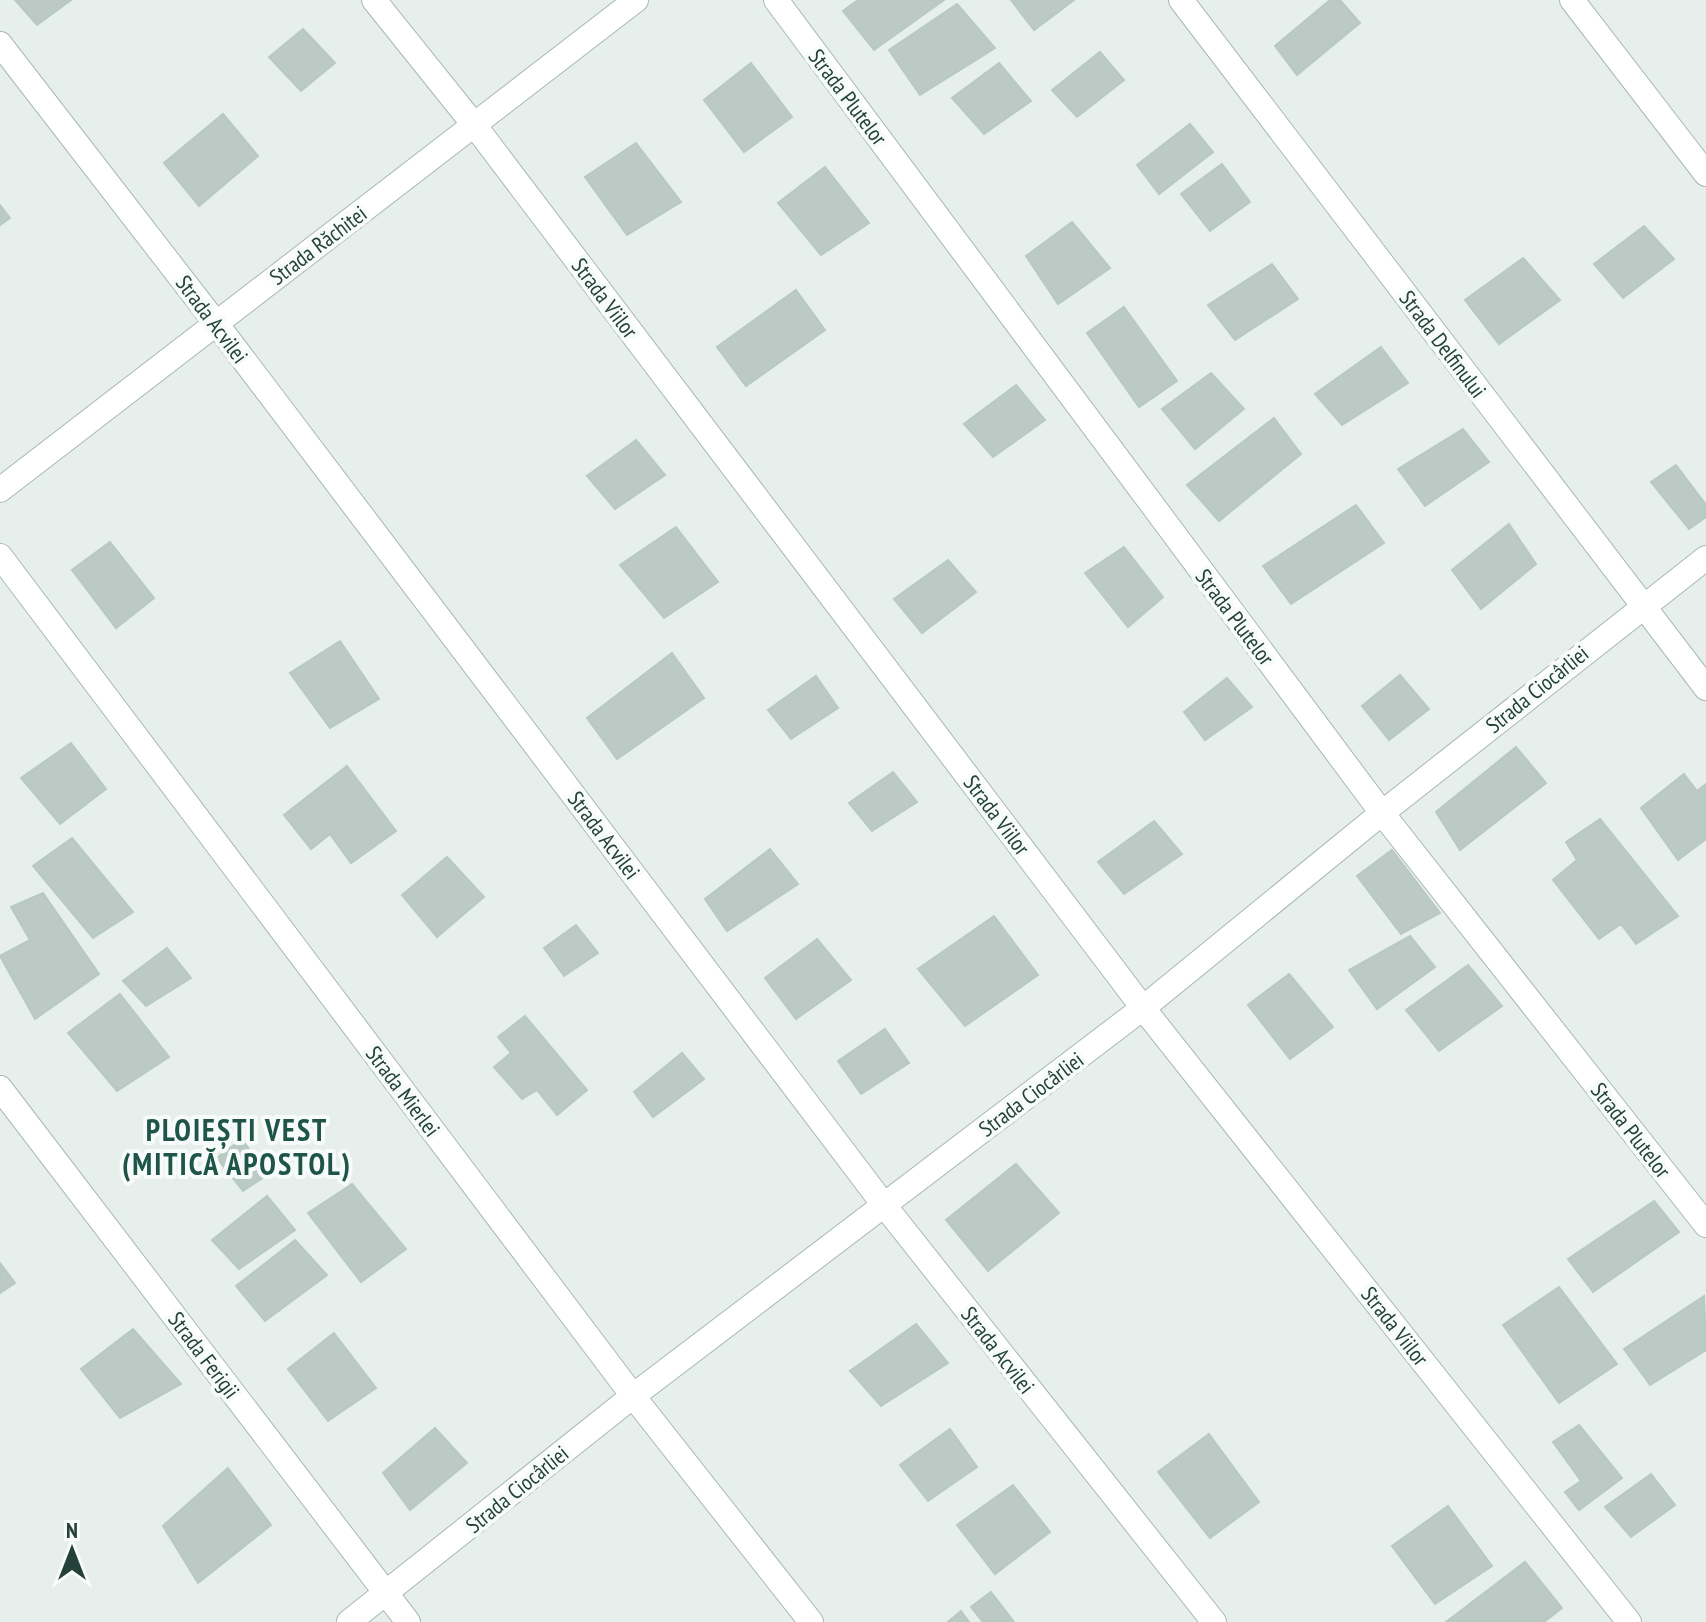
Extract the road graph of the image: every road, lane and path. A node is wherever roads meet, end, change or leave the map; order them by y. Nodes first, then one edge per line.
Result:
1 (374, 0) edge
2 (636, 0) edge
3 (776, 0) edge
4 (1181, 0) edge
5 (1572, 0) edge
6 (0, 44) edge
7 (475, 126) junction
8 (1706, 174) edge
9 (215, 322) junction
10 (0, 490) edge
11 (0, 556) edge
12 (1706, 558) edge
13 (1643, 605) junction
14 (1706, 688) edge
15 (1382, 813) junction
16 (1143, 1008) junction
17 (0, 1088) edge
18 (884, 1205) junction
19 (1706, 1225) edge
20 (633, 1396) junction
21 (386, 1594) junction
22 (349, 1622) edge
23 (408, 1622) edge
24 (811, 1622) edge
25 (1214, 1622) edge
26 (1629, 1622) edge

1 - 7 street, Strada Viilor
2 - 7 street, Strada Răchitei
3 - 15 street, Strada Plutelor
4 - 13 street, Strada Delfinului
5 - 8 street
6 - 9 street, Strada Acvilei
7 - 9 street, Strada Răchitei
7 - 16 street, Strada Viilor
9 - 10 street, Strada Răchitei
9 - 18 street, Strada Acvilei
11 - 20 street, Strada Mierlei
12 - 13 street, Strada Ciocârliei
13 - 14 street, Strada Delfinului
13 - 15 street, Strada Ciocârliei
15 - 16 street, Strada Ciocârliei
15 - 19 street, Strada Plutelor
16 - 18 street, Strada Ciocârliei
16 - 26 street, Strada Viilor
17 - 21 street, Strada Ferigii
18 - 20 street, Strada Ciocârliei
18 - 25 street, Strada Acvilei
20 - 21 street, Strada Ciocârliei
20 - 24 street, Strada Mierlei
21 - 22 street, Strada Ciocârliei
21 - 23 street, Strada Ferigii

